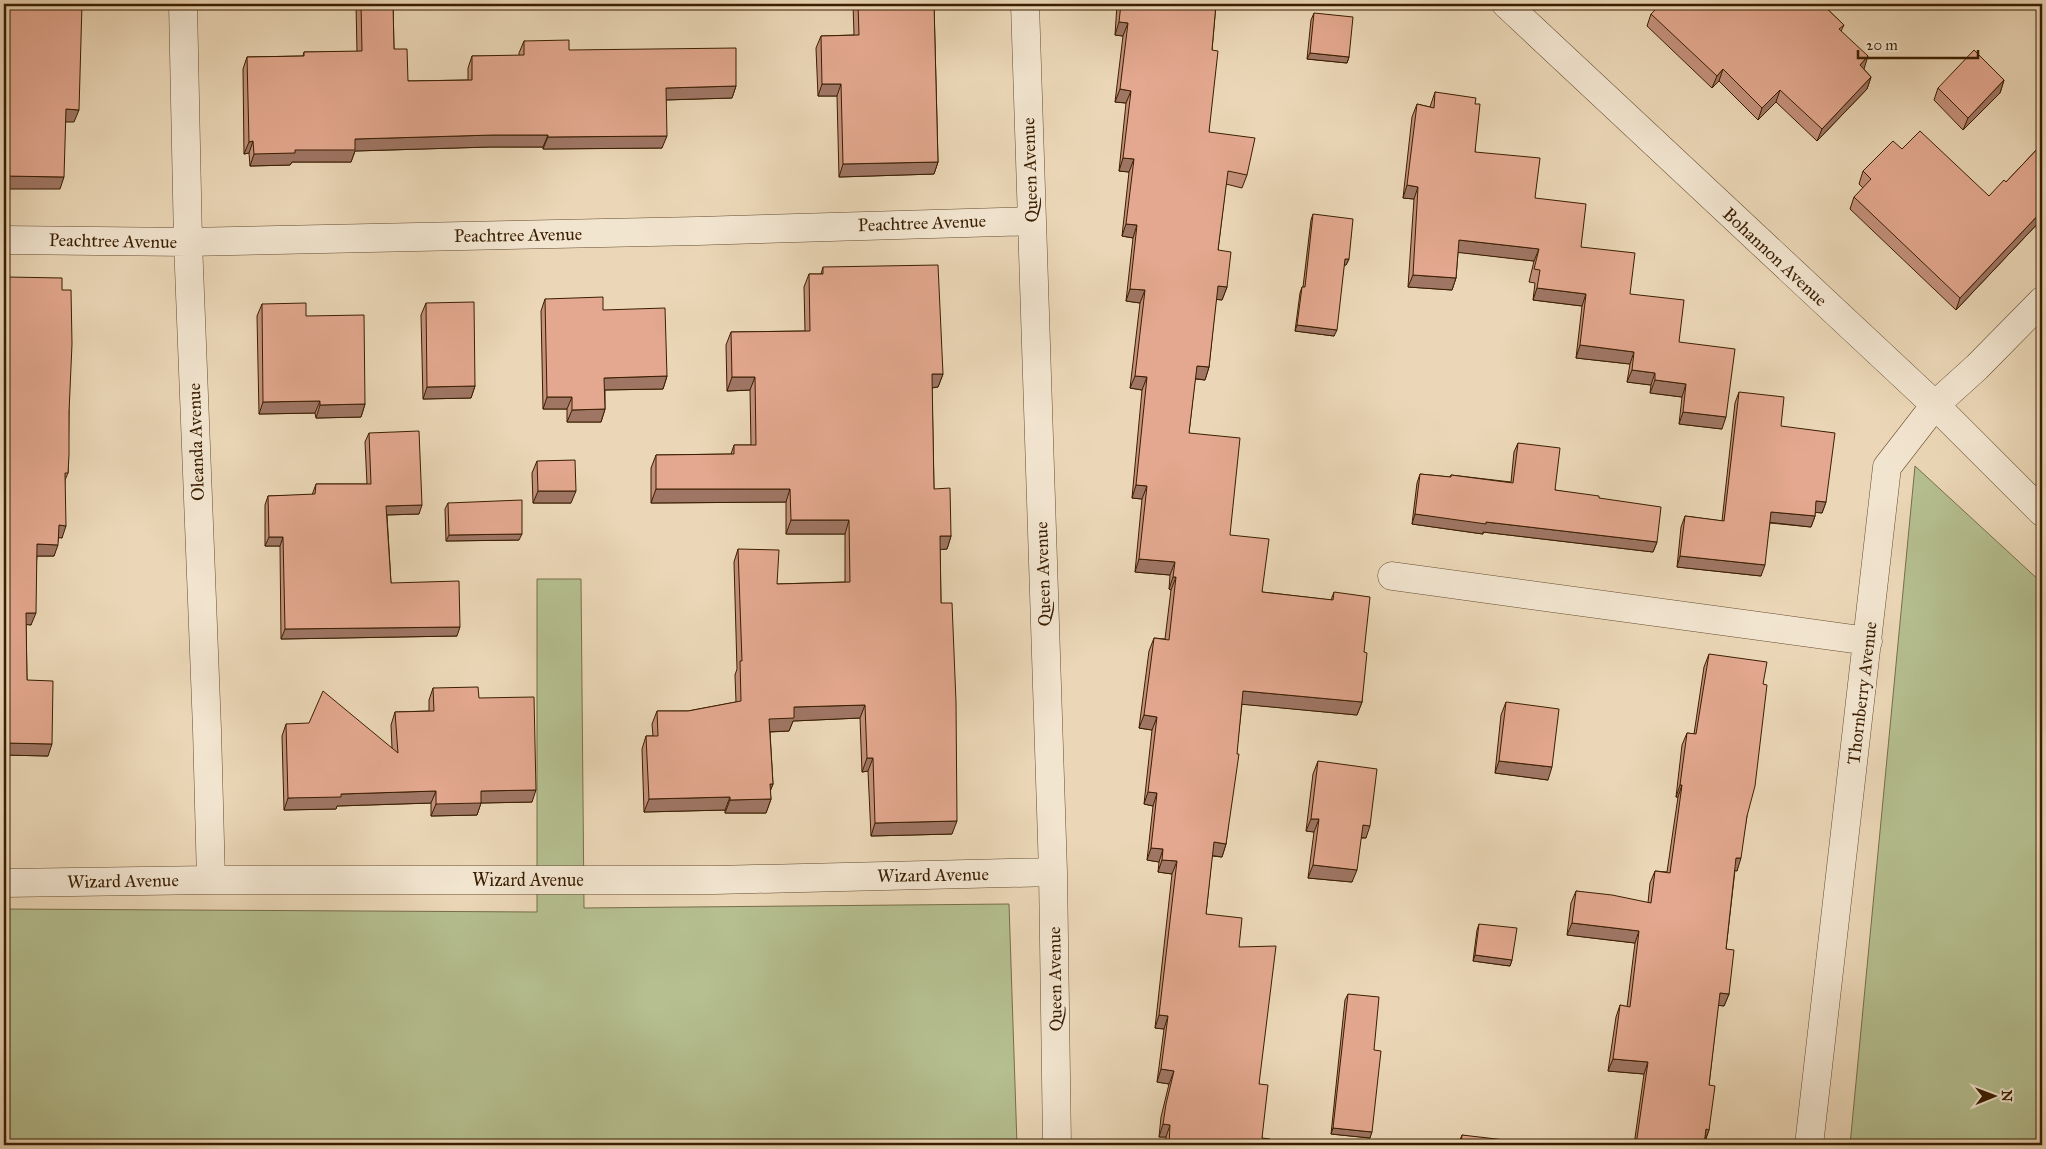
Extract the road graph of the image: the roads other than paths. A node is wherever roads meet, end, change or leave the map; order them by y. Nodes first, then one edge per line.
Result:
1 (183, 4) edge
2 (1025, 4) edge
3 (1506, 4) edge
4 (1031, 220) junction
5 (4, 240) edge
6 (188, 242) junction
7 (2042, 301) edge
8 (1935, 405) junction
9 (2042, 512) edge
10 (1392, 576) dead end
11 (1868, 641) junction
12 (1053, 872) junction
13 (211, 880) junction
14 (4, 883) edge
15 (1057, 1145) edge
16 (1808, 1145) edge

1 - 6 street, Oleanda Avenue
2 - 4 street, Queen Avenue
3 - 8 street, Bohannon Avenue
4 - 6 street, Peachtree Avenue
4 - 12 street, Queen Avenue
5 - 6 street, Peachtree Avenue
6 - 13 street, Oleanda Avenue
7 - 8 street, Thornberry Avenue
8 - 9 street, Bohannon Avenue
8 - 11 street, Thornberry Avenue
10 - 11 street
11 - 16 street, Thornberry Avenue
12 - 13 street, Wizard Avenue
12 - 15 street, Queen Avenue
13 - 14 street, Wizard Avenue

